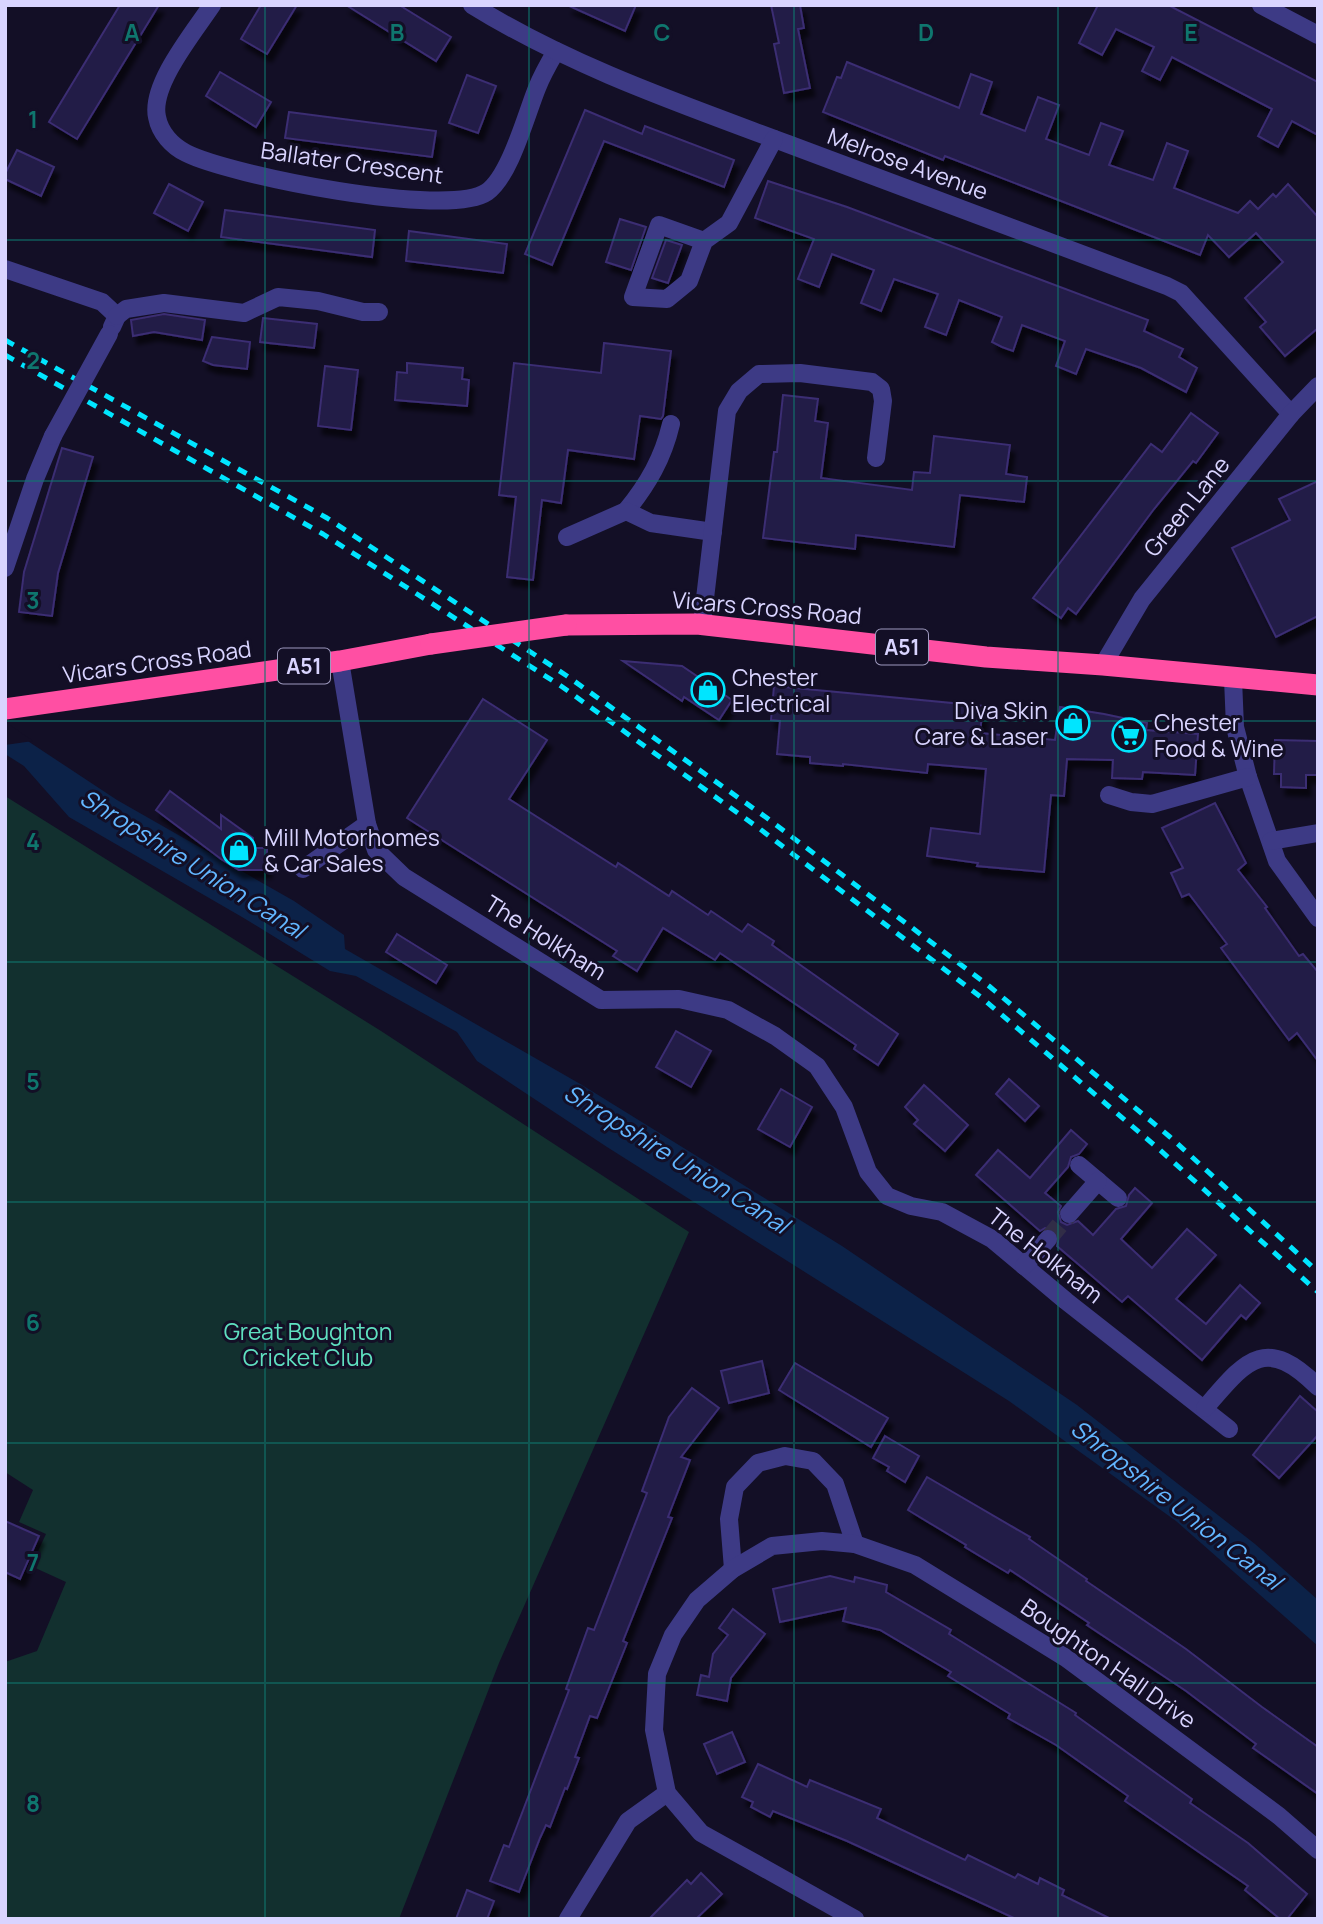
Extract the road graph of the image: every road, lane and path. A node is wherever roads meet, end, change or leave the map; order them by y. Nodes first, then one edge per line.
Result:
1 (212, 5) edge
2 (472, 5) edge
3 (1261, 5) edge
4 (1318, 35) edge
5 (556, 51) junction
6 (774, 139) junction
7 (704, 241) junction
8 (5, 269) edge
9 (379, 312) dead end
10 (117, 316) junction
11 (1318, 386) edge
12 (1291, 414) junction
13 (671, 424) dead end
14 (876, 458) dead end
15 (626, 511) junction
16 (713, 532) junction
17 (567, 537) dead end
18 (5, 568) edge
19 (702, 624) junction
20 (340, 661) junction
21 (1103, 665) junction
22 (1233, 679) junction
23 (1318, 685) edge
24 (5, 709) edge
25 (1248, 777) junction
26 (1109, 795) dead end
27 (367, 824) junction
28 (1318, 833) edge
29 (1271, 841) junction
30 (303, 869) dead end
31 (1318, 918) edge
32 (1079, 1165) dead end
33 (1098, 1181) junction
34 (1118, 1198) dead end
35 (1069, 1214) tunnel mouth
36 (1048, 1239) tunnel mouth
37 (1024, 1266) junction
38 (1318, 1387) edge
39 (1205, 1408) junction
40 (1229, 1429) dead end
41 (855, 1544) junction
42 (733, 1569) junction
43 (667, 1793) junction
44 (1318, 1850) edge
45 (568, 1919) edge
46 (855, 1919) edge

1 - 5 street, Ballater Crescent
2 - 5 street, Melrose Avenue
3 - 4 street
5 - 6 street, Melrose Avenue
6 - 7 street
6 - 12 street, Melrose Avenue
7 - 7 street
8 - 10 street
9 - 10 street
10 - 18 street, bridge
11 - 12 street, Green Lane
12 - 21 street, Green Lane
13 - 15 street
14 - 16 street
15 - 16 street
15 - 17 street
16 - 19 street
19 - 20 highway, Vicars Cross Road / A51, bridge
19 - 21 highway, Vicars Cross Road / A51
20 - 24 highway, Vicars Cross Road / A51
20 - 27 street, The Holkham
21 - 22 highway, Vicars Cross Road / A51
22 - 23 highway, Vicars Cross Road / A51
22 - 25 street
25 - 26 street
25 - 29 street
27 - 30 street
27 - 37 street, The Holkham
28 - 29 street
29 - 31 street
32 - 33 street
33 - 34 street
33 - 35 street
36 - 37 street
37 - 39 street, The Holkham
38 - 39 street
39 - 40 street, The Holkham
41 - 42 street, Boughton Hall Drive
41 - 42 street
41 - 44 street, Boughton Hall Drive
42 - 43 street, Boughton Hall Drive
43 - 45 street
43 - 46 street, Boughton Hall Drive

